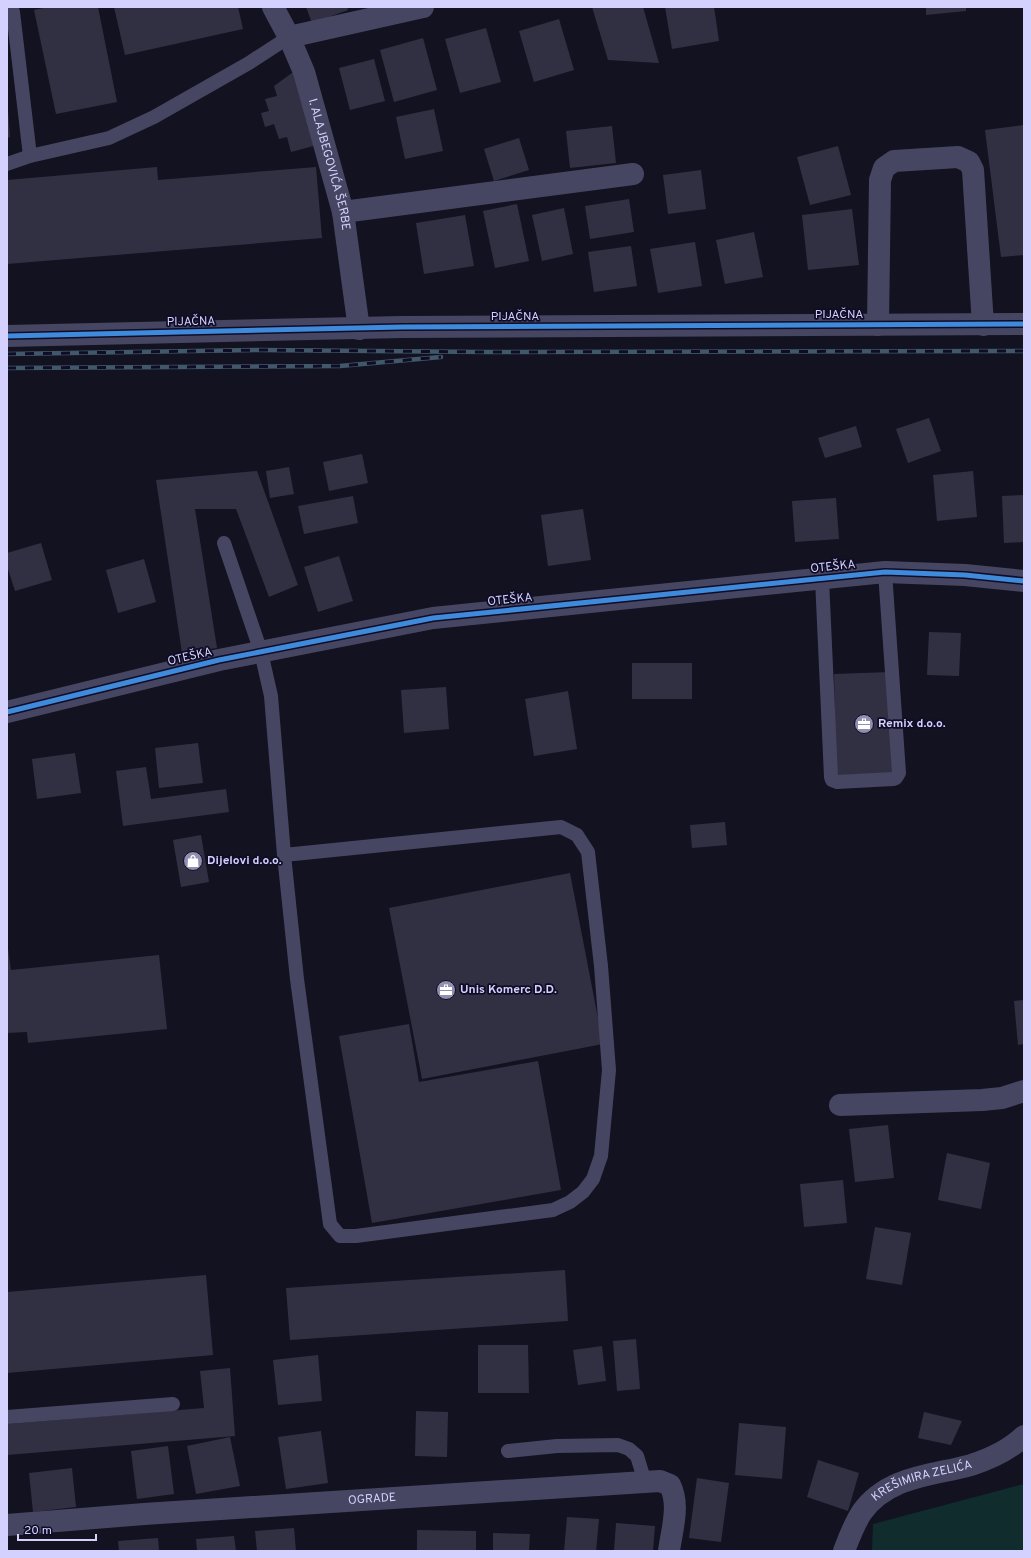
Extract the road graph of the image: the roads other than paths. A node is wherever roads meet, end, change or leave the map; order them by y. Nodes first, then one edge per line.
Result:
1 (11, 7) edge
2 (273, 7) edge
3 (423, 7) edge
4 (289, 37) junction
5 (30, 156) junction
6 (7, 164) edge
7 (633, 174) dead end
8 (343, 212) junction
9 (1024, 324) edge
10 (878, 325) junction
11 (983, 325) junction
12 (359, 329) junction
13 (7, 336) edge
14 (224, 543) dead end
15 (886, 572) junction
16 (822, 579) junction
17 (1024, 581) edge
18 (261, 652) junction
19 (7, 712) edge
20 (284, 855) junction
21 (1024, 1091) edge
22 (840, 1105) dead end
23 (173, 1404) dead end
24 (7, 1417) edge
25 (1024, 1436) edge
26 (508, 1451) dead end
27 (645, 1482) junction
28 (7, 1525) edge
29 (669, 1551) edge
30 (844, 1551) edge

1 - 5 lane
2 - 4 street, I. ALAJBEGOVIĆA ŠERBE
3 - 4 street
4 - 5 lane
4 - 8 street, I. ALAJBEGOVIĆA ŠERBE
5 - 6 lane
7 - 8 street
8 - 12 street, I. ALAJBEGOVIĆA ŠERBE
9 - 11 street, PIJAČNA
10 - 11 street, PIJAČNA
10 - 11 street
10 - 12 street, PIJAČNA
12 - 13 street, PIJAČNA
14 - 18 lane
15 - 16 street, OTEŠKA
15 - 16 lane
15 - 17 street, OTEŠKA
16 - 18 street, OTEŠKA
18 - 19 street, OTEŠKA
18 - 20 lane
20 - 20 lane
21 - 22 street
23 - 24 lane
25 - 30 street, KREŠIMIRA ZELIĆA
26 - 27 lane
27 - 28 street, OGRADE
27 - 29 street, OGRADE

